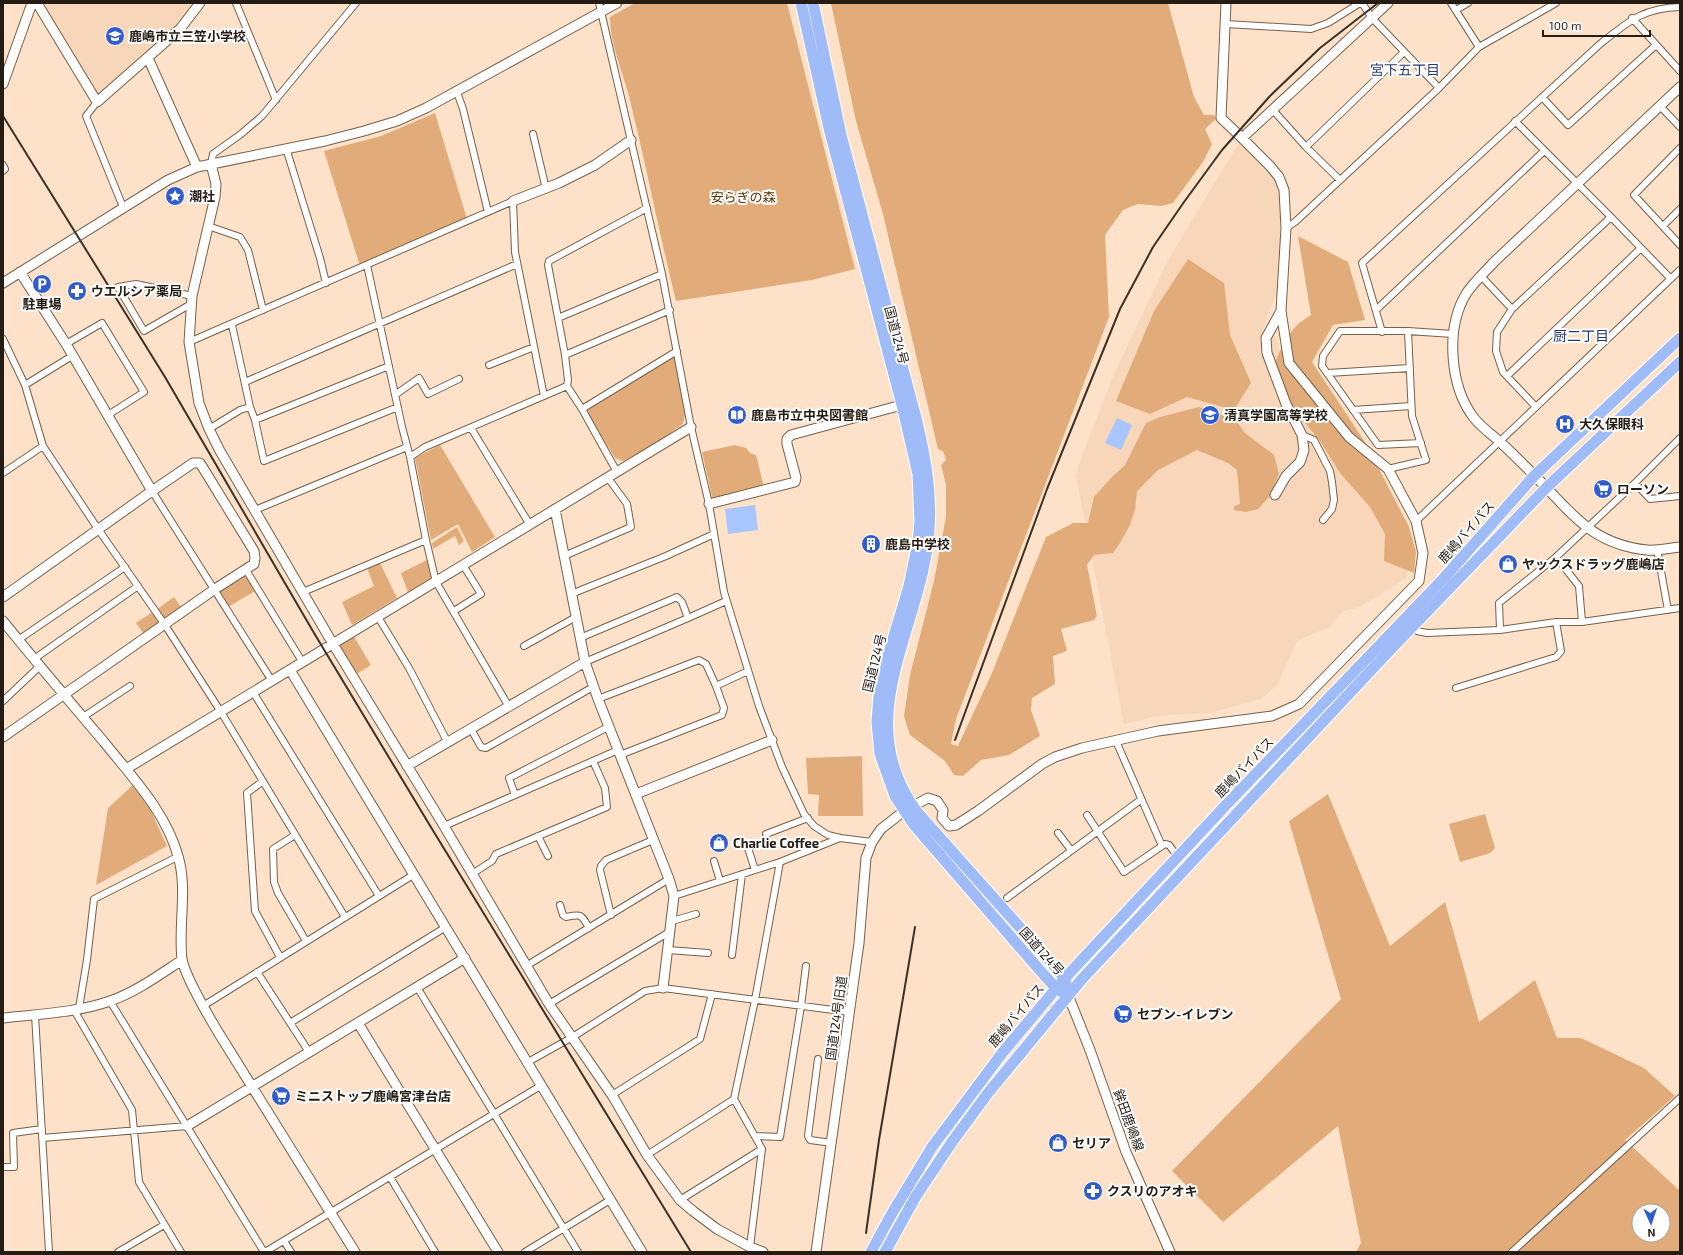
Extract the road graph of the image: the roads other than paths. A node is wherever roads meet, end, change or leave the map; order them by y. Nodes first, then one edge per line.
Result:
1 (32, 3) edge
2 (37, 3) edge
3 (200, 3) edge
4 (236, 3) edge
5 (356, 3) edge
6 (617, 3) edge
7 (801, 3) edge
8 (813, 3) edge
9 (1226, 3) edge
10 (1361, 3) edge
11 (1388, 3) edge
12 (1451, 3) edge
13 (1468, 3) edge
14 (1556, 3) edge
15 (600, 7) edge
16 (1680, 7) edge
17 (1456, 10) junction
18 (1372, 18) junction
19 (1632, 18) junction
20 (1226, 24) junction
21 (1656, 45) junction
22 (1479, 47) junction
23 (1404, 52) junction
24 (148, 58) junction
25 (1680, 72) edge
26 (3, 84) edge
27 (1680, 87) edge
28 (1439, 88) junction
29 (457, 92) junction
30 (1542, 97) junction
31 (276, 100) junction
32 (97, 102) junction
33 (1660, 106) junction
34 (1272, 109) junction
35 (1515, 122) junction
36 (1680, 128) edge
37 (533, 134) dead end
38 (1242, 138) junction
39 (631, 140) junction
40 (1306, 147) junction
41 (286, 148) junction
42 (1680, 148) edge
43 (1544, 151) junction
44 (211, 164) junction
45 (3, 165) edge
46 (197, 167) junction
47 (3, 171) edge
48 (1340, 180) junction
49 (1578, 184) junction
50 (546, 188) junction
51 (513, 201) junction
52 (123, 207) junction
53 (647, 208) junction
54 (1680, 209) edge
55 (488, 212) junction
56 (1611, 217) junction
57 (208, 226) junction
58 (1663, 226) junction
59 (1286, 228) junction
60 (1680, 245) edge
61 (1641, 248) junction
62 (517, 264) junction
63 (367, 265) junction
64 (1680, 270) edge
65 (20, 272) junction
66 (662, 274) junction
67 (1481, 276) junction
68 (1671, 279) junction
69 (3, 283) edge
70 (326, 283) junction
71 (191, 300) junction
72 (1512, 309) junction
73 (264, 310) junction
74 (670, 310) junction
75 (1376, 310) junction
76 (1281, 311) junction
77 (558, 318) junction
78 (380, 324) junction
79 (232, 325) junction
80 (1408, 331) junction
81 (1382, 332) junction
82 (1453, 334) junction
83 (3, 339) edge
84 (1678, 340) edge
85 (189, 342) junction
86 (66, 344) junction
87 (534, 347) junction
88 (677, 351) junction
89 (72, 356) junction
90 (565, 356) junction
91 (1680, 362) edge
92 (489, 365) dead end
93 (389, 366) junction
94 (1410, 368) junction
95 (1328, 373) junction
96 (1507, 376) junction
97 (459, 379) dead end
98 (245, 382) junction
99 (24, 385) junction
100 (566, 386) junction
101 (396, 395) junction
102 (544, 396) junction
103 (907, 404) junction
104 (1411, 406) junction
105 (250, 407) junction
106 (398, 407) junction
107 (1536, 407) junction
108 (582, 409) junction
109 (1353, 410) junction
110 (108, 415) junction
111 (255, 420) junction
112 (691, 427) junction
113 (472, 428) junction
114 (209, 429) junction
115 (1302, 435) junction
116 (1680, 438) edge
117 (1500, 442) junction
118 (1421, 443) junction
119 (43, 446) junction
120 (407, 447) junction
121 (410, 457) junction
122 (1388, 469) junction
123 (617, 472) junction
124 (3, 474) edge
125 (1534, 476) junction
126 (608, 478) junction
127 (1635, 483) junction
128 (1547, 487) junction
129 (152, 490) junction
130 (1275, 495) dead end
131 (1680, 496) edge
132 (709, 504) junction
133 (555, 509) junction
134 (255, 510) junction
135 (1323, 520) dead end
136 (1416, 521) junction
137 (530, 525) junction
138 (1586, 528) junction
139 (98, 529) junction
140 (714, 534) junction
141 (426, 540) junction
142 (1680, 547) edge
143 (1658, 550) junction
144 (564, 556) junction
145 (1556, 557) junction
146 (463, 565) junction
147 (124, 567) junction
148 (246, 570) junction
149 (436, 582) junction
150 (138, 586) junction
151 (215, 589) junction
152 (303, 592) junction
153 (571, 594) junction
154 (3, 597) edge
155 (726, 600) junction
156 (1680, 608) edge
157 (1668, 610) junction
158 (454, 611) junction
159 (378, 617) junction
160 (576, 617) junction
161 (688, 618) junction
162 (3, 621) edge
163 (1556, 622) junction
164 (1582, 622) junction
165 (165, 625) junction
166 (1411, 628) junction
167 (1500, 630) junction
168 (580, 638) junction
169 (18, 640) junction
170 (333, 644) junction
171 (524, 646) dead end
172 (37, 662) junction
173 (585, 662) junction
174 (303, 663) junction
175 (290, 670) junction
176 (748, 671) junction
177 (272, 681) junction
178 (130, 686) dead end
179 (716, 686) junction
180 (594, 687) junction
181 (1456, 688) dead end
182 (253, 692) junction
183 (64, 695) junction
184 (598, 699) junction
185 (3, 701) edge
186 (509, 707) junction
187 (221, 712) junction
188 (83, 717) junction
189 (610, 726) junction
190 (471, 729) junction
191 (3, 737) edge
192 (772, 740) junction
193 (1116, 741) junction
194 (448, 743) junction
195 (619, 752) junction
196 (593, 761) junction
197 (407, 766) junction
198 (126, 769) junction
199 (263, 781) junction
200 (636, 794) junction
201 (515, 795) junction
202 (1139, 801) dead end
203 (908, 808) junction
204 (1087, 815) dead end
205 (808, 818) junction
206 (444, 826) junction
207 (1097, 831) junction
208 (1058, 833) dead end
209 (766, 834) dead end
210 (295, 835) junction
211 (538, 836) junction
212 (840, 838) junction
213 (653, 840) junction
214 (872, 842) junction
215 (747, 845) dead end
216 (1162, 846) junction
217 (1071, 850) junction
218 (179, 856) junction
219 (548, 856) dead end
220 (1178, 857) junction
221 (714, 861) dead end
222 (780, 862) junction
223 (755, 870) junction
224 (472, 874) junction
225 (742, 874) junction
226 (413, 875) junction
227 (670, 879) junction
228 (720, 882) junction
229 (379, 896) junction
230 (674, 896) junction
231 (1007, 898) dead end
232 (560, 905) dead end
233 (696, 914) dead end
234 (611, 915) junction
235 (345, 917) junction
236 (671, 926) junction
237 (446, 927) junction
238 (589, 928) junction
239 (306, 941) junction
240 (668, 950) junction
241 (708, 953) dead end
242 (732, 955) dead end
243 (280, 957) junction
244 (465, 958) junction
245 (182, 960) junction
246 (526, 966) junction
247 (806, 966) dead end
248 (257, 972) junction
249 (1065, 978) junction
250 (417, 987) junction
251 (663, 988) junction
252 (1056, 988) junction
253 (712, 994) junction
254 (1068, 995) junction
255 (755, 1000) junction
256 (110, 1001) junction
257 (549, 1004) junction
258 (203, 1006) junction
259 (802, 1006) junction
260 (76, 1009) junction
261 (849, 1012) junction
262 (35, 1015) junction
263 (3, 1018) edge
264 (290, 1023) junction
265 (358, 1023) junction
266 (571, 1038) junction
267 (309, 1052) junction
268 (818, 1059) dead end
269 (528, 1062) junction
270 (542, 1085) junction
271 (252, 1086) junction
272 (612, 1095) junction
273 (1680, 1098) edge
274 (734, 1099) junction
275 (495, 1113) junction
276 (187, 1126) junction
277 (42, 1129) junction
278 (134, 1131) junction
279 (754, 1136) junction
280 (42, 1138) junction
281 (832, 1143) junction
282 (762, 1149) junction
283 (435, 1150) junction
284 (647, 1155) junction
285 (3, 1167) edge
286 (390, 1177) junction
287 (610, 1200) junction
288 (680, 1200) junction
289 (331, 1213) junction
290 (164, 1225) junction
291 (564, 1228) junction
292 (284, 1241) junction
293 (750, 1247) junction
294 (49, 1252) edge
295 (118, 1252) edge
296 (181, 1252) edge
297 (265, 1252) edge
298 (291, 1252) edge
299 (355, 1252) edge
300 (435, 1252) edge
301 (498, 1252) edge
302 (525, 1252) edge
303 (578, 1252) edge
304 (642, 1252) edge
305 (763, 1252) edge
306 (816, 1252) edge
307 (871, 1252) edge
308 (885, 1252) edge
309 (1170, 1252) edge
310 (1512, 1252) edge

1 - 26 street
2 - 32 street
3 - 24 street
4 - 31 street
5 - 31 street
6 - 15 street
7 - 103 highway, 国道124号
8 - 103 highway, 国道124号
9 - 20 street
10 - 18 street
10 - 20 street
11 - 18 street
12 - 17 street
13 - 17 street
14 - 22 street
15 - 29 street
15 - 39 street
16 - 19 street
17 - 22 street
18 - 23 street
18 - 34 street
19 - 21 street
19 - 30 street
20 - 38 street
21 - 25 street
21 - 30 street
22 - 28 street
23 - 28 street
23 - 40 street
24 - 32 street
24 - 46 street
27 - 33 street
28 - 48 street
29 - 41 street
29 - 55 street
30 - 35 street
31 - 44 street
32 - 52 street
33 - 36 street
33 - 49 street
34 - 38 street
34 - 40 street
35 - 43 street
35 - 75 street
37 - 50 street
38 - 59 street
39 - 50 street
39 - 53 street
40 - 48 street
41 - 44 street
41 - 70 street
42 - 58 street
43 - 49 street
43 - 75 street
44 - 46 street
44 - 57 street
45 - 47 street
46 - 52 street
48 - 59 street
49 - 56 street
49 - 67 street
50 - 51 street
51 - 55 street
51 - 62 street
52 - 65 street
53 - 66 street
53 - 77 street
54 - 58 street
55 - 63 street
56 - 61 street
56 - 72 street
57 - 71 street
57 - 73 street
58 - 60 street
59 - 76 street
61 - 68 street
61 - 96 street
62 - 78 street
62 - 87 street
63 - 70 street
63 - 78 street
64 - 68 street
65 - 69 street
65 - 86 street
66 - 74 street
66 - 77 street
67 - 72 street
67 - 82 street
68 - 107 street
70 - 73 street
71 - 71 street
71 - 85 street
72 - 96 street
73 - 79 street
74 - 88 street
74 - 90 street
75 - 81 street
76 - 115 street
76 - 122 street
77 - 90 street
78 - 93 street
78 - 98 street
79 - 85 street
79 - 98 street
80 - 81 street
80 - 82 street
80 - 94 street
81 - 95 street
82 - 117 street
83 - 99 street
84 - 125 highway, 鹿嶋バイパス
85 - 114 street
86 - 89 street
86 - 110 street
87 - 92 street
87 - 102 street
88 - 108 street
88 - 112 street
89 - 99 street
89 - 110 street
90 - 100 street
91 - 128 highway, 鹿嶋バイパス
93 - 101 street
93 - 111 street
94 - 95 street
94 - 104 street
95 - 109 street
96 - 107 street
97 - 101 street
98 - 105 street
99 - 119 street
100 - 102 street
100 - 108 street
101 - 106 street
102 - 113 street
103 - 132 street
103 - 203 highway, 国道124号
104 - 109 street
104 - 118 street
105 - 111 street
105 - 114 street
106 - 111 street
106 - 120 street
107 - 117 street
108 - 123 street
109 - 118 street
110 - 129 street
112 - 123 street
112 - 132 street
113 - 121 street
113 - 137 street
114 - 134 street
115 - 130 street
115 - 135 street
116 - 127 street
117 - 125 street
117 - 136 street
118 - 122 street
119 - 124 street
119 - 139 street
120 - 121 street
120 - 134 street
121 - 141 street
122 - 136 street
123 - 126 street
125 - 128 street
125 - 220 highway, 鹿嶋バイパス
126 - 133 street
126 - 144 street
127 - 131 street
127 - 138 street
128 - 138 street
128 - 166 highway, 鹿嶋バイパス
129 - 139 street
129 - 148 street
129 - 151 street
132 - 140 street
133 - 137 street
133 - 144 street
134 - 152 street
136 - 193 street
137 - 146 street
138 - 143 street
138 - 145 street
139 - 147 street
139 - 154 street
140 - 153 street
140 - 155 street
141 - 149 street
141 - 152 street
142 - 143 street
143 - 157 street
144 - 153 street
145 - 164 street
145 - 167 street
146 - 149 street
146 - 158 street
147 - 150 street
147 - 169 street
148 - 151 street
148 - 174 street
149 - 158 street
149 - 159 street
150 - 165 street
150 - 172 street
151 - 165 street
151 - 177 street
152 - 170 street
153 - 160 street
155 - 161 street
155 - 176 street
156 - 157 street
157 - 164 street
158 - 186 street
159 - 170 street
159 - 194 street
160 - 168 street
160 - 171 street
161 - 168 street
161 - 173 street
162 - 169 street
163 - 164 street
163 - 167 street
163 - 181 street
165 - 183 street
165 - 187 street
166 - 167 street
166 - 254 highway, 鹿嶋バイパス
168 - 173 street
169 - 172 street
170 - 174 street
170 - 197 street
172 - 183 street
172 - 185 street
173 - 180 street
173 - 186 street
174 - 175 street
175 - 177 street
175 - 226 street
176 - 179 street
176 - 192 street
177 - 182 street
178 - 188 street
179 - 184 street
179 - 195 street
180 - 184 street
180 - 190 street
182 - 187 street
182 - 229 street
183 - 188 street
183 - 191 street
184 - 189 street
186 - 190 street
187 - 198 street
187 - 199 street
188 - 198 street
189 - 195 street
189 - 201 street
190 - 194 street
192 - 200 street
192 - 205 street
193 - 203 street
193 - 216 street
194 - 197 street
195 - 196 street
195 - 200 street
196 - 201 street
196 - 211 street
197 - 206 street
198 - 218 street
199 - 210 street
199 - 243 street
200 - 213 street
201 - 206 street
202 - 207 street
203 - 214 street, 国道124号旧道
203 - 249 highway, 国道124号
203 - 252 highway, 国道124号
204 - 207 street
205 - 209 street
205 - 212 street
206 - 224 street
207 - 216 street
207 - 217 street
208 - 217 street
210 - 235 street
210 - 239 street
211 - 219 street
211 - 224 street
212 - 214 street
212 - 222 street
213 - 227 street
213 - 234 street
214 - 261 street, 国道124号旧道
215 - 223 street
216 - 220 street
217 - 231 street
218 - 245 street
218 - 260 street
220 - 249 highway, 鹿嶋バイパス
221 - 228 street
222 - 223 street
222 - 255 street
223 - 225 street
224 - 246 street
225 - 228 street
225 - 242 street
226 - 229 street
226 - 237 street
227 - 230 street
227 - 234 street
228 - 230 street
229 - 235 street
230 - 236 street
232 - 238 street
233 - 236 street
234 - 238 street
235 - 239 street
236 - 240 street
236 - 257 street
237 - 244 street
237 - 264 street
238 - 246 street
239 - 243 street
240 - 241 street
240 - 251 street
243 - 248 street
244 - 250 street
244 - 269 street
245 - 256 street
245 - 258 street
246 - 257 street
247 - 259 street
248 - 258 street
248 - 264 street
249 - 252 highway, 鹿嶋バイパス
249 - 254 highway, 国道124号
250 - 265 street
250 - 275 street
251 - 253 street
251 - 266 street
252 - 254 highway, 国道124号
252 - 307 highway, 鹿嶋バイパス
253 - 255 street
253 - 272 street
254 - 308 highway, 鹿嶋バイパス
254 - 309 street, 鉾田鹿嶋線
255 - 259 street
255 - 274 street
256 - 260 street
256 - 276 street
257 - 266 street
258 - 271 street
259 - 261 street
259 - 279 street
260 - 262 street
260 - 278 street
261 - 281 street, 国道124号旧道
262 - 263 street
262 - 277 street
264 - 267 street
265 - 267 street
265 - 283 street
266 - 269 street
266 - 272 street
267 - 271 street
268 - 281 street
269 - 270 street
270 - 275 street
270 - 287 street
271 - 276 street
271 - 289 street
272 - 284 street
273 - 310 street
274 - 279 street
274 - 284 street
275 - 283 street
275 - 291 street
276 - 278 street
276 - 297 street
277 - 280 street
277 - 285 street
278 - 280 street
278 - 290 street
279 - 282 street
280 - 294 street
281 - 306 street, 国道124号旧道
282 - 288 street
282 - 293 street
283 - 286 street
283 - 301 street
284 - 288 street
286 - 289 street
286 - 300 street
287 - 291 street
287 - 304 street
288 - 293 street
289 - 292 street
289 - 299 street
290 - 295 street
290 - 296 street
291 - 302 street
291 - 303 street
292 - 297 street
292 - 298 street
293 - 305 street

